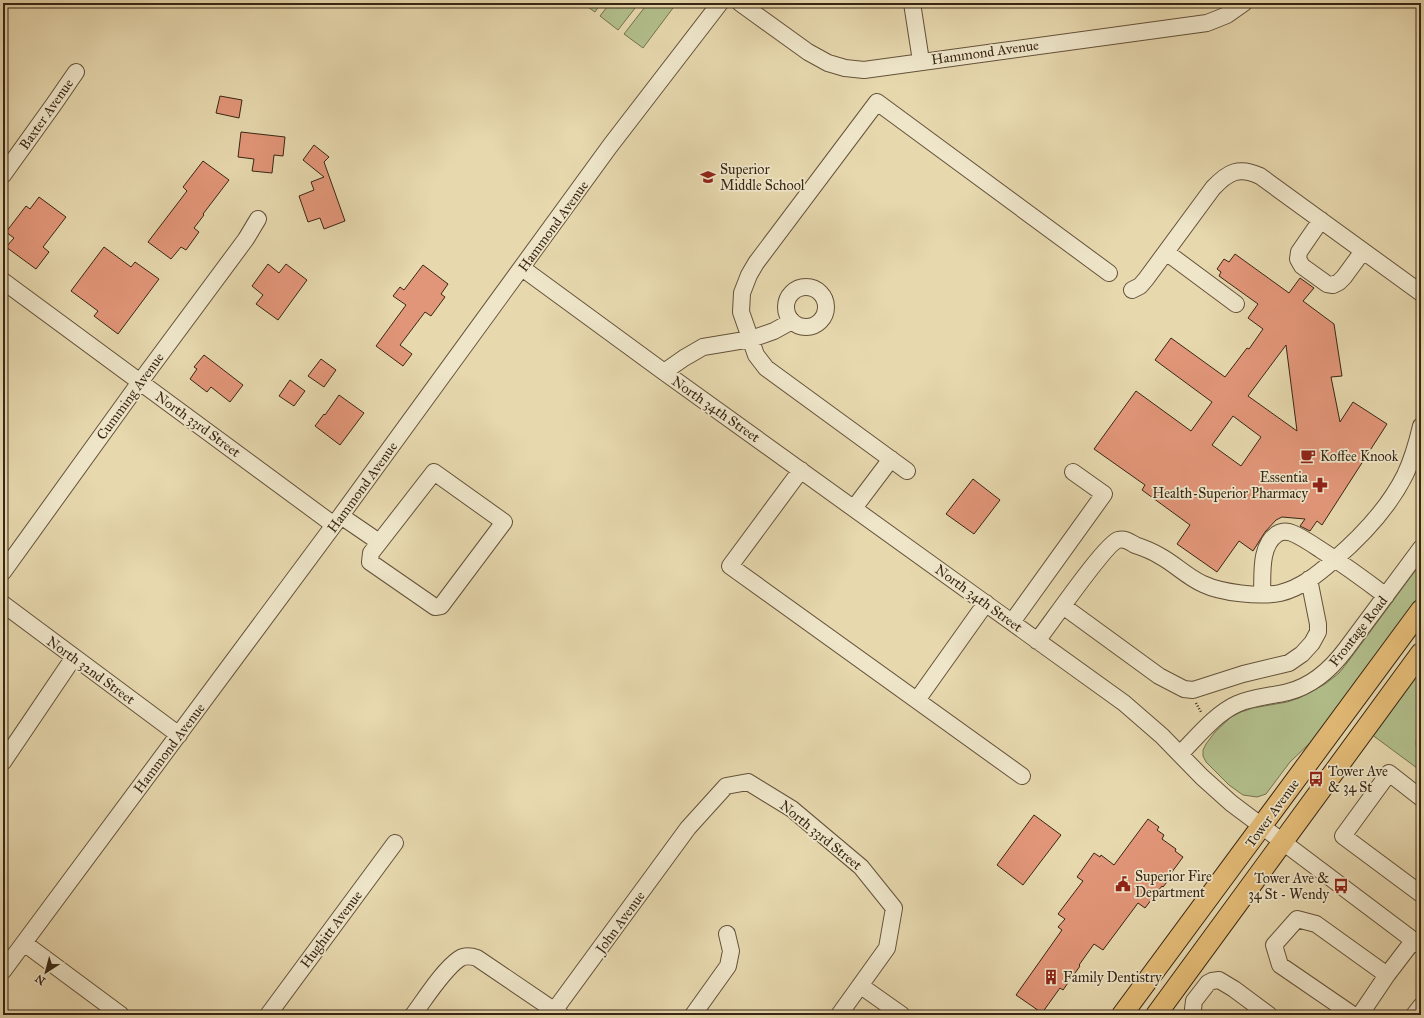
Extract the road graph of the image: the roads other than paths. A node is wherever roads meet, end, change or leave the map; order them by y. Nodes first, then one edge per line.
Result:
1 (720, 3) edge
2 (740, 3) edge
3 (912, 3) edge
4 (1244, 3) edge
5 (922, 61) junction
6 (76, 72) dead end
7 (3, 175) edge
8 (258, 220) dead end
9 (1321, 220) junction
10 (1363, 251) junction
11 (1166, 252) junction
12 (522, 268) junction
13 (1109, 273) dead end
14 (3, 281) edge
15 (1132, 290) dead end
16 (1421, 293) edge
17 (1236, 304) dead end
18 (792, 321) dead end
19 (751, 339) junction
20 (664, 372) junction
21 (140, 382) junction
22 (1421, 426) edge
23 (891, 459) junction
24 (801, 470) junction
25 (907, 471) dead end
26 (1073, 472) dead end
27 (854, 508) junction
28 (337, 520) junction
29 (379, 542) junction
30 (1421, 548) edge
31 (1335, 559) junction
32 (3, 572) edge
33 (1309, 579) junction
34 (1262, 594) junction
35 (1386, 596) junction
36 (986, 603) junction
37 (3, 604) edge
38 (1063, 606) junction
39 (1421, 610) edge
40 (1012, 622) junction
41 (1037, 641) junction
42 (1421, 653) edge
43 (74, 657) junction
44 (917, 700) junction
45 (179, 735) junction
46 (1180, 754) junction
47 (3, 762) edge
48 (1022, 776) dead end
49 (1421, 798) edge
50 (1262, 826) junction
51 (688, 828) joint
52 (1283, 842) junction
53 (395, 843) dead end
54 (1420, 892) edge
55 (727, 934) dead end
56 (24, 943) junction
57 (1417, 944) edge
58 (3, 971) edge
59 (1387, 975) junction
60 (860, 986) junction
61 (1421, 1006) edge
62 (555, 1013) edge
63 (122, 1015) edge
64 (268, 1015) edge
65 (413, 1015) edge
66 (693, 1015) edge
67 (839, 1015) edge
68 (902, 1015) edge
69 (1122, 1015) edge
70 (1156, 1015) edge
71 (1194, 1015) edge
72 (1269, 1015) edge
73 (1353, 1015) edge
74 (1360, 1015) edge
75 (1414, 1015) edge

1 - 12 street, Hammond Avenue
2 - 5 street, Hammond Avenue
3 - 5 street
4 - 5 street, Hammond Avenue
6 - 7 street, Baxter Avenue
8 - 21 street, Cumming Avenue
9 - 10 street
9 - 10 street
9 - 11 street
10 - 16 street
11 - 15 street
11 - 17 street
12 - 20 street, North 34th Street
12 - 28 street, Hammond Avenue
13 - 19 street
14 - 21 street, North 33rd Street
18 - 19 street
19 - 20 street
19 - 23 street
20 - 24 street, North 34th Street
21 - 28 street, North 33rd Street
21 - 32 street, Cumming Avenue
22 - 31 street
23 - 25 street
23 - 27 street
24 - 27 street, North 34th Street
24 - 44 street
26 - 40 street
27 - 36 street, North 34th Street
28 - 29 street, North 33rd Street
28 - 45 street, Hammond Avenue
29 - 29 street
30 - 35 street, Frontage Road
31 - 33 street
31 - 34 street
31 - 35 street
33 - 34 street
33 - 38 street
34 - 38 street
35 - 46 street, Frontage Road
36 - 40 street, North 34th Street
36 - 44 street
37 - 43 street, North 32nd Street
38 - 41 street
39 - 50 main road, Tower Avenue
40 - 41 street, North 34th Street
41 - 46 street, North 34th Street
42 - 52 main road, Tower Avenue
43 - 45 street, North 32nd Street
43 - 47 street
44 - 48 street
45 - 56 street, Hammond Avenue
46 - 50 street, North 34th Street
49 - 54 street
50 - 52 street, North 34th Street
50 - 69 main road, Tower Avenue
51 - 60 street, North 33rd Street
51 - 62 street, John Avenue
52 - 57 street, North 34th Street
52 - 70 main road, Tower Avenue
53 - 64 street, Hughitt Avenue
55 - 66 street
56 - 58 street, Hammond Avenue
56 - 63 street
57 - 59 street
59 - 73 street
59 - 74 street
60 - 67 street
60 - 68 street
61 - 75 street
62 - 65 street
71 - 72 street

